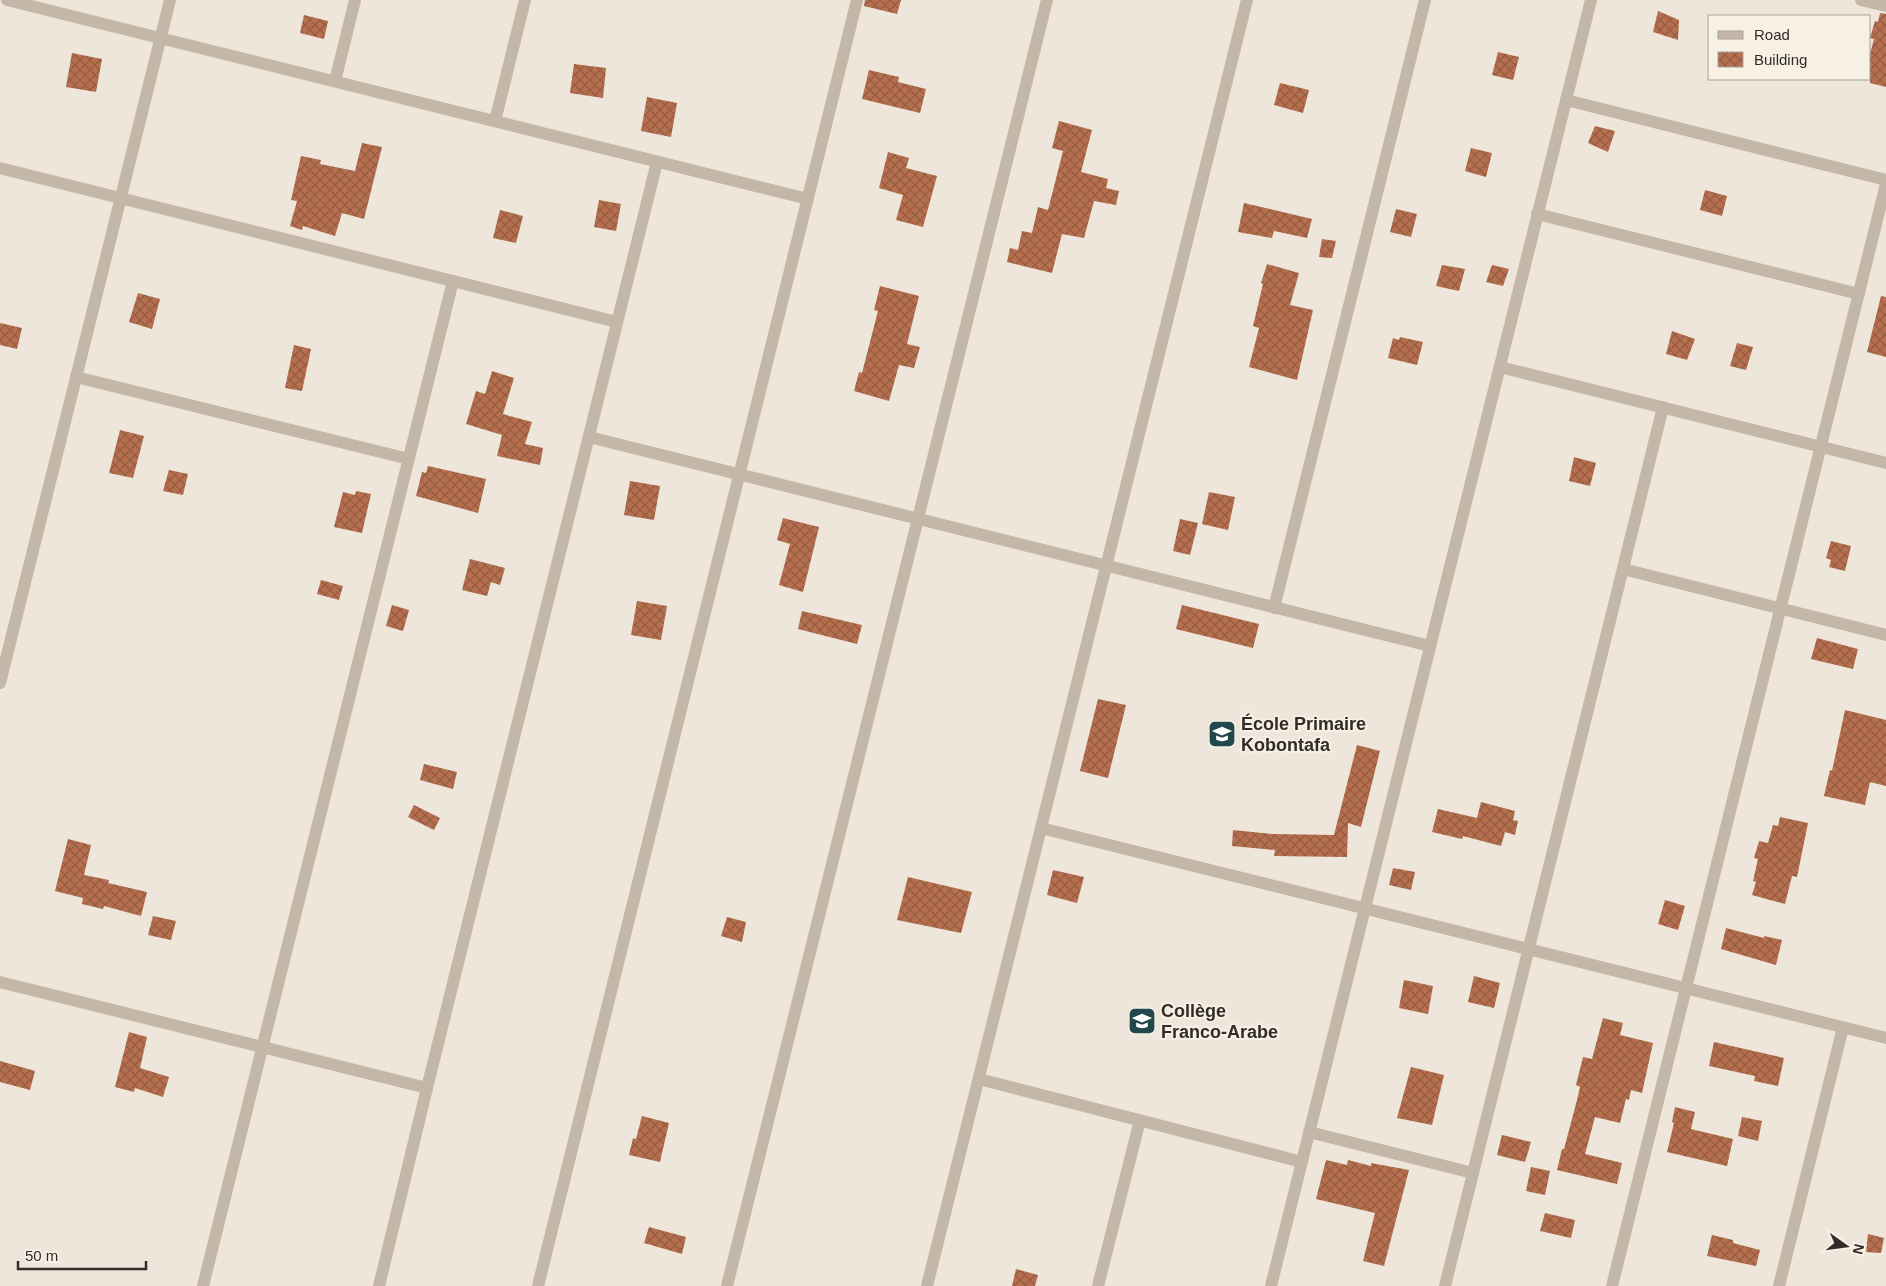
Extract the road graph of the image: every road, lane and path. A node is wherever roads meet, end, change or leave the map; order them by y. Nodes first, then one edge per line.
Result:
1 (7, 0) edge
2 (170, 0) edge
3 (355, 0) edge
4 (525, 0) edge
5 (857, 0) edge
6 (1047, 0) edge
7 (1247, 0) edge
8 (1426, 0) edge
9 (1591, 0) edge
10 (1861, 0) edge
11 (1886, 6) edge
12 (160, 38) junction
13 (335, 82) junction
14 (1566, 100) junction
15 (495, 121) junction
16 (657, 162) junction
17 (0, 168) edge
18 (1886, 180) edge
19 (1886, 184) edge
20 (121, 198) junction
21 (808, 199) junction
22 (1538, 214) junction
23 (453, 281) junction
24 (1859, 294) junction
25 (618, 322) junction
26 (1500, 367) junction
27 (76, 377) junction
28 (1663, 407) junction
29 (589, 437) junction
30 (1821, 447) junction
31 (408, 459) junction
32 (1886, 463) edge
33 (739, 474) junction
34 (918, 519) junction
35 (1106, 566) junction
36 (1623, 569) junction
37 (1274, 608) junction
38 (1780, 609) junction
39 (1886, 635) edge
40 (1430, 646) junction
41 (0, 683) edge
42 (1041, 828) junction
43 (1365, 908) junction
44 (1529, 949) junction
45 (0, 982) edge
46 (1686, 988) junction
47 (1843, 1027) junction
48 (1886, 1038) edge
49 (262, 1047) junction
50 (978, 1079) junction
51 (427, 1088) junction
52 (1140, 1120) junction
53 (1310, 1132) junction
54 (1302, 1162) junction
55 (1473, 1173) junction
56 (203, 1286) edge
57 (380, 1286) edge
58 (538, 1286) edge
59 (727, 1286) edge
60 (927, 1286) edge
61 (1098, 1286) edge
62 (1271, 1286) edge
63 (1445, 1286) edge
64 (1612, 1286) edge
65 (1779, 1286) edge

1 - 12 street
2 - 12 street
3 - 13 street
4 - 15 street
5 - 21 street
6 - 34 street
7 - 35 street
8 - 37 street
9 - 14 street
10 - 11 street
12 - 13 street
12 - 20 street
13 - 15 street
14 - 18 street
14 - 22 street
15 - 16 street
16 - 21 street
16 - 25 street
17 - 20 street
19 - 24 street
20 - 23 street
20 - 27 street
21 - 33 street
22 - 24 street
22 - 26 street
23 - 25 street
23 - 31 street
24 - 30 street
25 - 29 street
26 - 28 street
26 - 40 street
27 - 31 street
27 - 41 street
28 - 30 street
28 - 36 street
29 - 33 street
29 - 51 street
30 - 32 street
30 - 38 street
31 - 49 street
33 - 34 street
33 - 58 street
34 - 35 street
34 - 59 street
35 - 37 street
35 - 42 street
36 - 38 street
36 - 44 street
37 - 40 street
38 - 39 street
38 - 46 street
40 - 43 street
42 - 43 street
42 - 50 street
43 - 44 street
43 - 53 street
44 - 46 street
44 - 55 street
45 - 49 street
46 - 47 street
46 - 64 street
47 - 48 street
47 - 65 street
49 - 51 street
49 - 56 street
50 - 52 street
50 - 60 street
51 - 57 street
52 - 54 street
52 - 61 street
53 - 54 street
53 - 55 street
54 - 62 street
55 - 63 street

